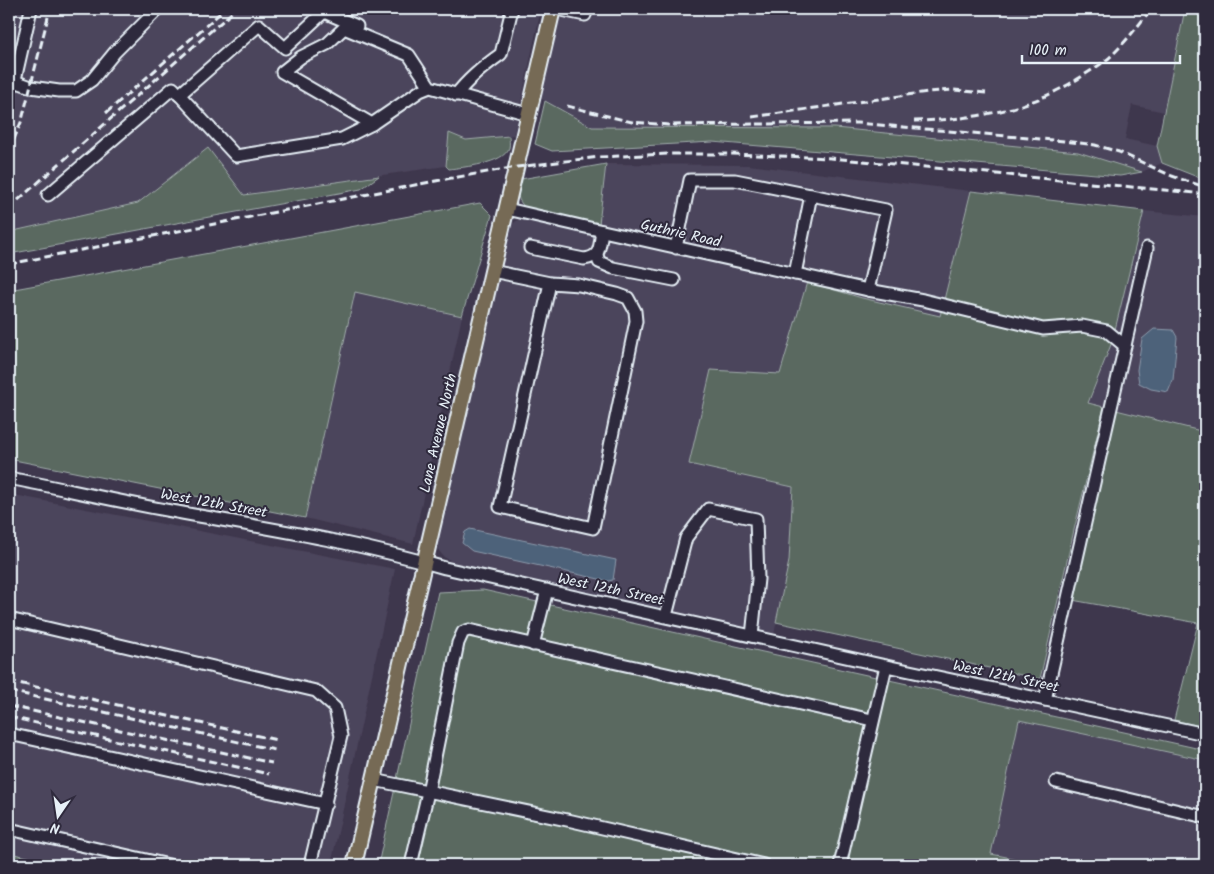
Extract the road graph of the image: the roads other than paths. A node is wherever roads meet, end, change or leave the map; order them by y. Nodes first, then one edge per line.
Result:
1 (31, 9) edge
2 (158, 9) edge
3 (512, 9) edge
4 (553, 9) edge
5 (557, 9) edge
6 (587, 9) edge
7 (326, 10) edge
8 (409, 55) junction
9 (11, 82) edge
10 (430, 87) junction
11 (179, 95) junction
12 (456, 96) junction
13 (528, 114) junction
14 (372, 124) junction
15 (48, 195) dead end
16 (811, 195) junction
17 (507, 209) junction
18 (602, 231) junction
19 (530, 248) dead end
20 (676, 248) junction
21 (1147, 248) dead end
22 (597, 255) junction
23 (492, 270) junction
24 (795, 274) junction
25 (674, 280) dead end
26 (550, 283) junction
27 (868, 290) junction
28 (1125, 346) junction
29 (9, 478) edge
30 (425, 562) junction
31 (547, 590) junction
32 (666, 616) junction
33 (9, 620) edge
34 (752, 636) junction
35 (533, 646) junction
36 (886, 666) junction
37 (1045, 700) junction
38 (872, 720) junction
39 (9, 734) edge
40 (1205, 734) edge
41 (374, 780) junction
42 (1056, 782) dead end
43 (428, 792) junction
44 (326, 804) junction
45 (1205, 817) edge
46 (9, 829) edge
47 (169, 865) edge
48 (310, 865) edge
49 (354, 865) edge
50 (411, 865) edge
51 (764, 865) edge
52 (840, 865) edge

1 - 9 street
2 - 9 street
3 - 12 street
4 - 13 main road, Lane Avenue North
5 - 6 street
7 - 8 street
7 - 11 street
8 - 10 street
8 - 14 street
10 - 12 street
10 - 14 street
11 - 14 street
11 - 15 street
12 - 13 street
13 - 17 main road, Lane Avenue North
16 - 20 street
16 - 24 street
16 - 27 street
17 - 18 street, Guthrie Road
17 - 23 main road, Lane Avenue North
18 - 20 street, Guthrie Road
18 - 22 street
19 - 22 street
20 - 24 street, Guthrie Road
21 - 28 street
22 - 25 street
23 - 26 street
23 - 30 main road, Lane Avenue North
24 - 27 street, Guthrie Road
26 - 26 street
27 - 28 street, Guthrie Road
28 - 37 street
29 - 30 street, West 12th Street
30 - 31 street, West 12th Street
30 - 41 main road, Lane Avenue North
31 - 32 street, West 12th Street
31 - 35 street
32 - 34 street, West 12th Street
32 - 34 street
33 - 44 street
34 - 36 street, West 12th Street
35 - 38 street
35 - 43 street
36 - 37 street, West 12th Street
36 - 38 street
37 - 40 street, West 12th Street
38 - 52 street
39 - 44 street
41 - 43 street
41 - 49 main road, Lane Avenue North
42 - 45 street
43 - 50 street
43 - 51 street
44 - 48 street
46 - 47 street

